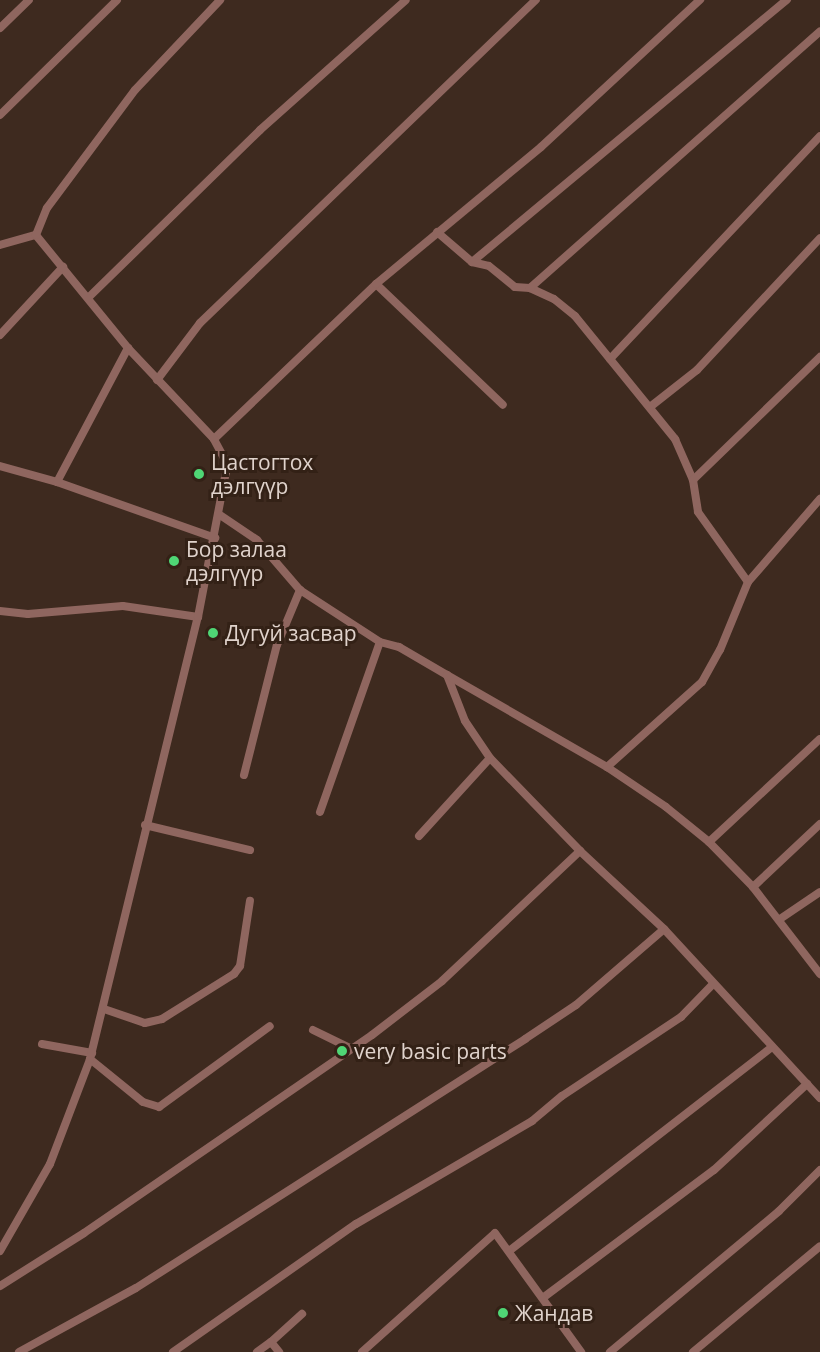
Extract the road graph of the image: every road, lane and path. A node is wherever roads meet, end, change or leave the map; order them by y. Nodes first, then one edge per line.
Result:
1 (29, 0) edge
2 (117, 0) edge
3 (220, 0) edge
4 (406, 0) edge
5 (536, 0) edge
6 (700, 0) edge
7 (787, 0) edge
8 (0, 28) edge
9 (820, 31) edge
10 (0, 115) edge
11 (820, 136) edge
12 (437, 232) junction
13 (36, 235) junction
14 (820, 238) edge
15 (0, 245) edge
16 (472, 262) junction
17 (63, 267) junction
18 (376, 284) junction
19 (530, 288) junction
20 (89, 297) junction
21 (0, 335) edge
22 (128, 348) junction
23 (820, 357) edge
24 (610, 359) junction
25 (158, 380) junction
26 (503, 405) dead end
27 (650, 407) junction
28 (214, 439) junction
29 (0, 466) edge
30 (693, 480) junction
31 (57, 482) junction
32 (820, 499) edge
33 (220, 515) junction
34 (215, 538) junction
35 (748, 582) junction
36 (300, 590) junction
37 (0, 611) edge
38 (198, 617) junction
39 (380, 642) junction
40 (447, 675) junction
41 (820, 739) edge
42 (489, 758) junction
43 (607, 767) junction
44 (244, 775) dead end
45 (320, 812) dead end
46 (820, 824) edge
47 (145, 825) junction
48 (418, 836) dead end
49 (709, 842) junction
50 (250, 850) dead end
51 (580, 851) junction
52 (753, 886) junction
53 (820, 892) edge
54 (250, 901) dead end
55 (780, 919) junction
56 (664, 929) junction
57 (820, 956) edge
58 (812, 963) junction
59 (820, 975) edge
60 (713, 984) junction
61 (104, 1009) junction
62 (270, 1026) dead end
63 (313, 1030) dead end
64 (42, 1044) dead end
65 (772, 1047) junction
66 (352, 1049) junction
67 (91, 1056) junction
68 (807, 1083) junction
69 (820, 1098) edge
70 (820, 1170) edge
71 (820, 1246) edge
72 (0, 1251) edge
73 (509, 1251) junction
74 (0, 1286) edge
75 (544, 1297) junction
76 (302, 1314) dead end
77 (271, 1342) junction
78 (19, 1352) edge
79 (173, 1352) edge
80 (257, 1352) edge
81 (279, 1352) edge
82 (362, 1352) edge
83 (581, 1352) edge
84 (610, 1352) edge
85 (693, 1352) edge

1 - 8 street
2 - 10 street
3 - 13 street
4 - 20 street
5 - 25 street
6 - 12 street
7 - 16 street
9 - 19 street
11 - 24 street
12 - 16 street
12 - 18 street
13 - 15 street
13 - 17 street
14 - 27 street
16 - 19 street
17 - 20 street
17 - 21 street
18 - 26 street
18 - 28 street
19 - 24 street
20 - 22 street
22 - 25 street
22 - 31 street
23 - 30 street
24 - 27 street
25 - 28 street
27 - 30 street
28 - 33 street
29 - 31 street
30 - 35 street
31 - 34 street
32 - 35 street
33 - 34 street
33 - 36 street
34 - 38 street
35 - 43 street
36 - 39 street
36 - 44 street
37 - 38 street
38 - 47 street
39 - 40 street
39 - 45 street
40 - 42 street
40 - 43 street
41 - 49 street
42 - 48 street
42 - 51 street
43 - 49 street
46 - 52 street
47 - 50 street
47 - 61 street
49 - 52 street
51 - 56 street
51 - 66 street
52 - 55 street
53 - 55 street
54 - 61 street
55 - 58 street
56 - 60 street
56 - 78 street
57 - 58 street
58 - 59 street
60 - 65 street
60 - 79 street
61 - 67 street
62 - 67 street
63 - 66 street
64 - 67 street
65 - 68 street
65 - 73 street
66 - 74 street
67 - 72 street
68 - 69 street
68 - 75 street
70 - 84 street
71 - 85 street
73 - 75 street
73 - 82 street
75 - 83 street
76 - 77 street
77 - 80 street
77 - 81 street

